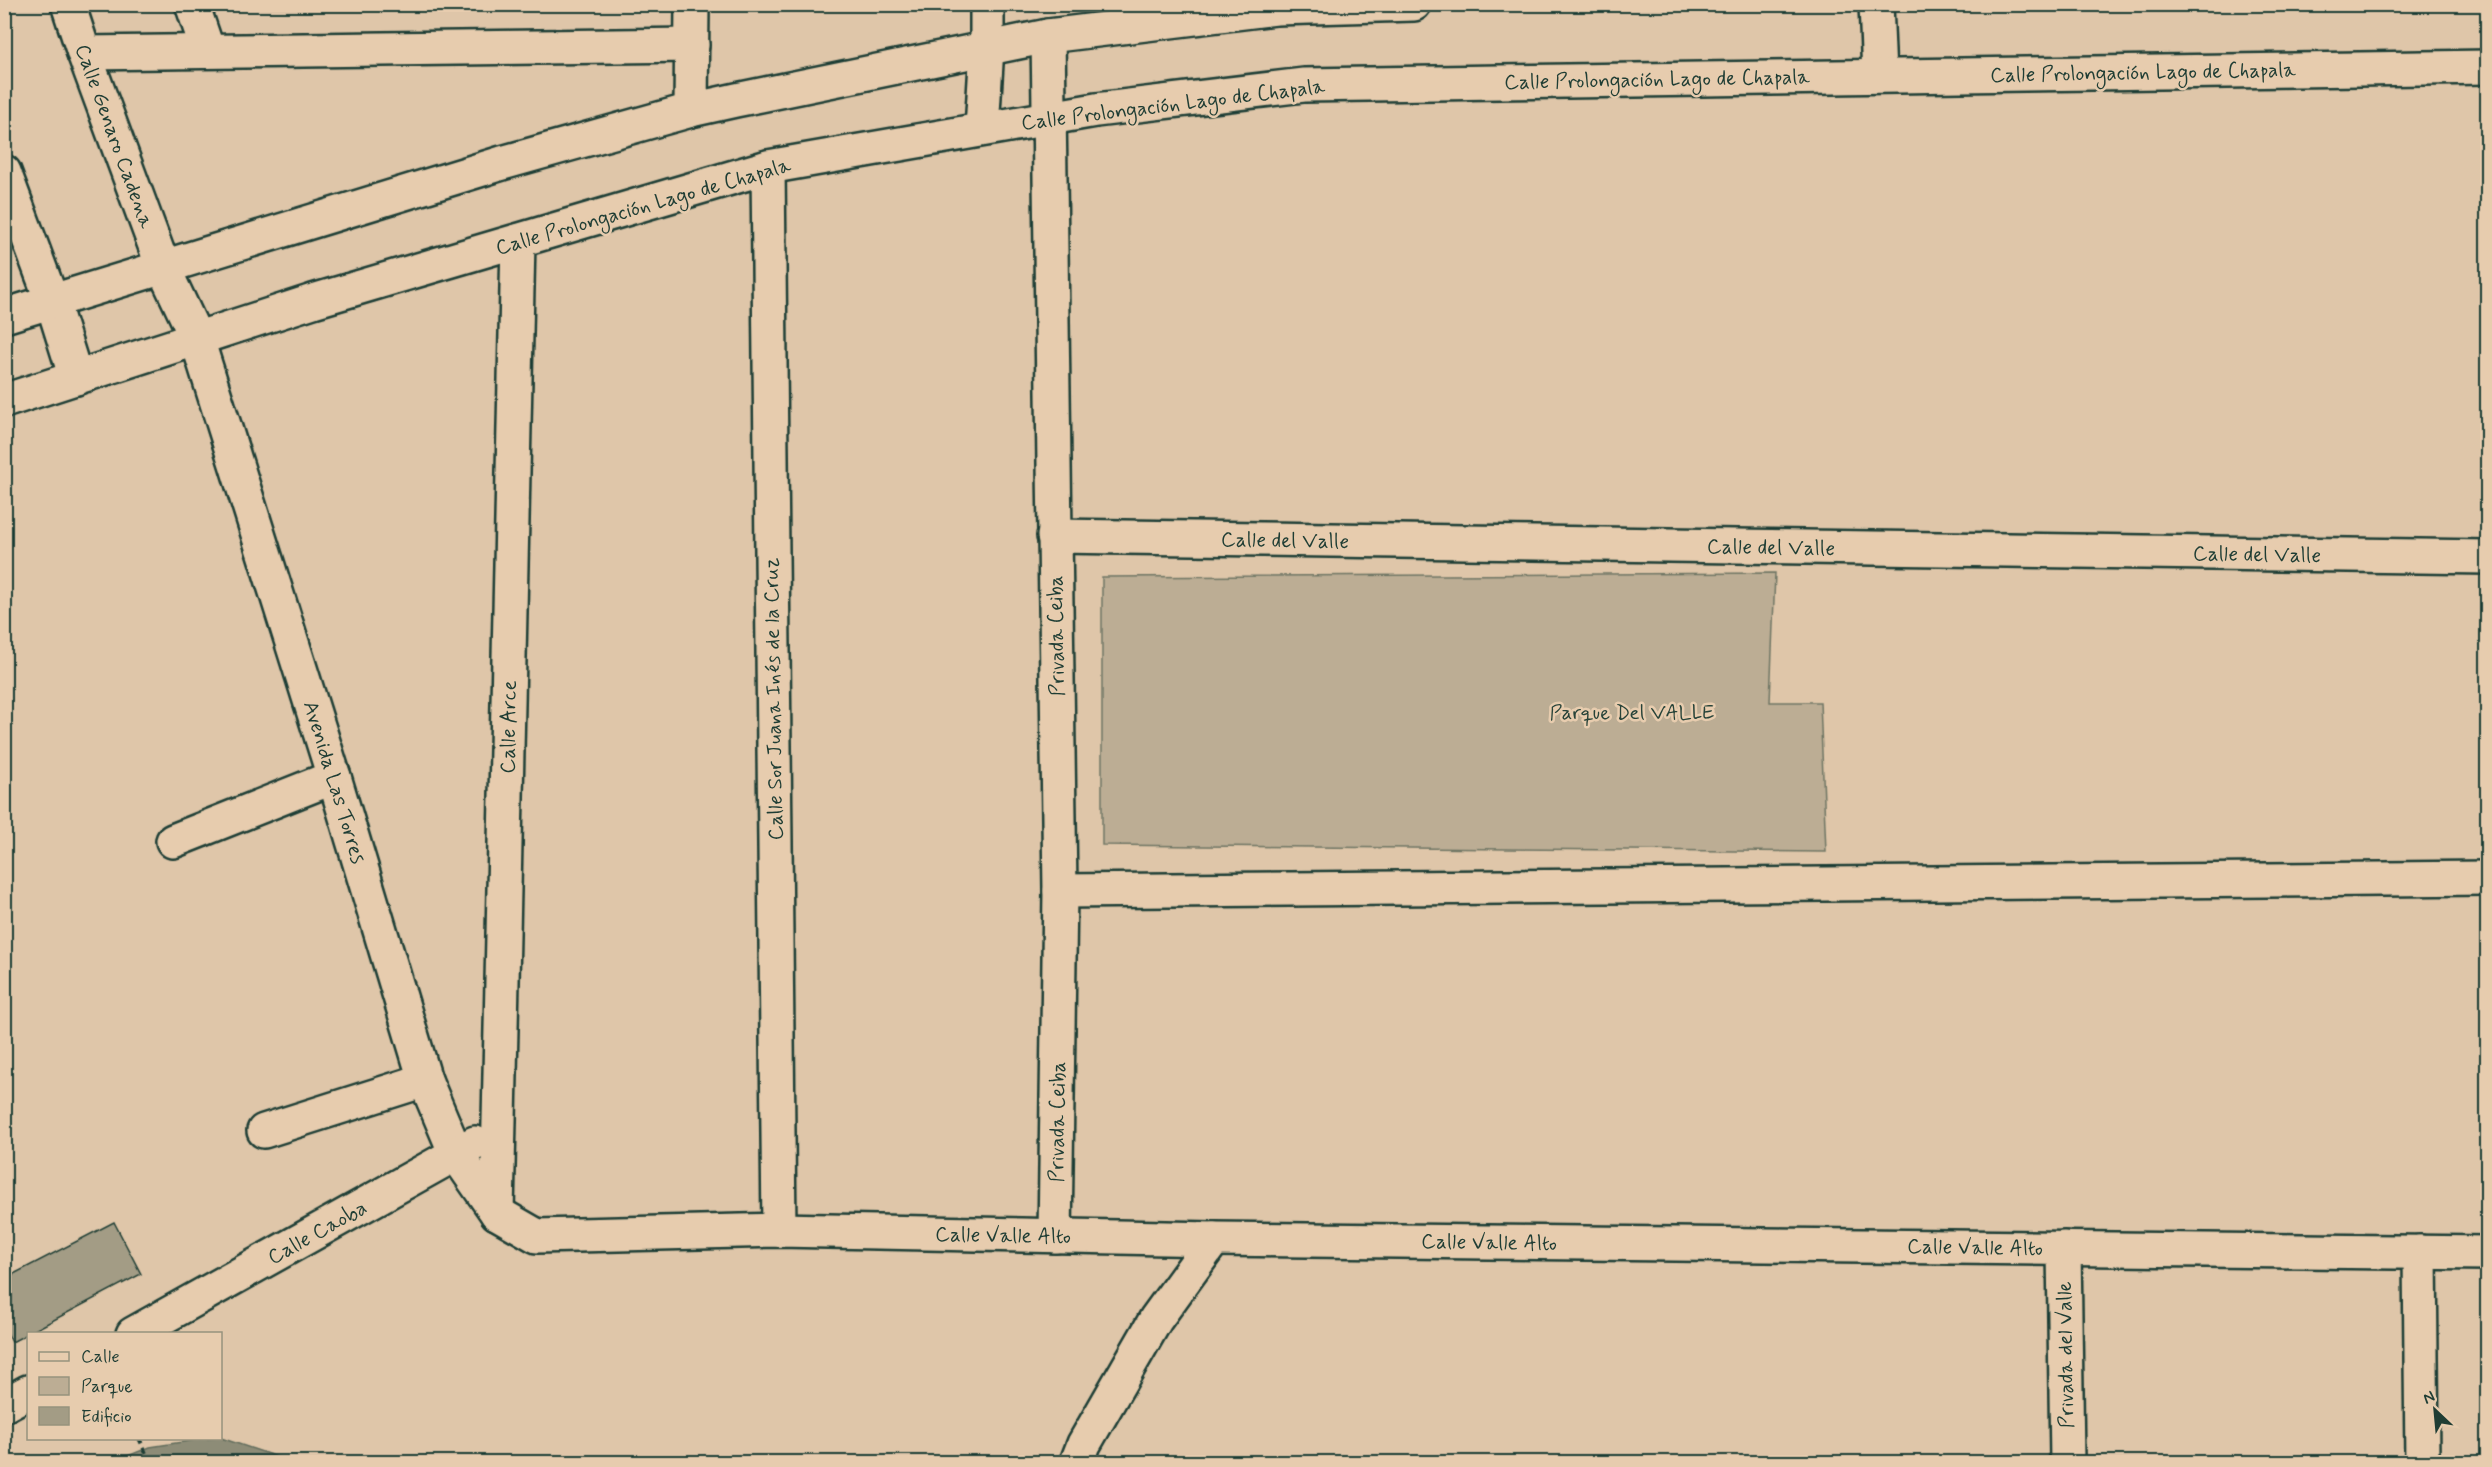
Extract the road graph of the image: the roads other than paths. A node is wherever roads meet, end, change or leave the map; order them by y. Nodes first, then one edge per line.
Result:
1 (68, 4) edge
2 (192, 4) edge
3 (692, 4) edge
4 (987, 4) edge
5 (1414, 4) edge
6 (1876, 4) edge
7 (1048, 36) junction
8 (692, 45) junction
9 (987, 47) junction
10 (208, 51) junction
11 (84, 53) junction
12 (2487, 68) edge
13 (1879, 75) junction
14 (691, 110) junction
15 (1049, 118) junction
16 (982, 129) junction
17 (768, 167) junction
18 (4, 172) edge
19 (518, 241) junction
20 (163, 267) junction
21 (52, 301) junction
22 (4, 316) edge
23 (196, 339) junction
24 (76, 378) junction
25 (4, 401) edge
26 (1054, 536) junction
27 (2487, 557) edge
28 (334, 777) junction
29 (173, 841) dead end
30 (2487, 878) edge
31 (1060, 891) junction
32 (425, 1080) junction
33 (499, 1128) junction
34 (264, 1131) dead end
35 (456, 1154) junction
36 (497, 1213) junction
37 (779, 1230) junction
38 (1055, 1236) junction
39 (1214, 1239) junction
40 (2064, 1248) junction
41 (2420, 1252) junction
42 (2487, 1253) edge
43 (138, 1332) edge
44 (27, 1393) edge
45 (4, 1405) edge
46 (1077, 1462) edge
47 (2067, 1462) edge
48 (2422, 1462) edge

1 - 11 street, Calle Genaro Cadena
2 - 10 street
3 - 8 street
4 - 9 street
5 - 7 street
6 - 13 street
7 - 9 street
7 - 15 street, Privada Ceiba
8 - 10 street
8 - 14 street
9 - 14 street
9 - 16 street
10 - 11 street
11 - 20 street, Calle Genaro Cadena
12 - 13 street, Calle Prolongación Lago de Chapala
13 - 15 street, Calle Prolongación Lago de Chapala
14 - 20 street
15 - 16 street, Calle Prolongación Lago de Chapala
15 - 26 street, Privada Ceiba
16 - 17 street, Calle Prolongación Lago de Chapala
17 - 19 street, Calle Prolongación Lago de Chapala
17 - 37 street, Calle Sor Juana Inés de la Cruz
18 - 21 street
19 - 23 street, Calle Prolongación Lago de Chapala
19 - 33 street, Calle Arce
20 - 21 street
20 - 23 street, Calle Genaro Cadena
21 - 22 street
21 - 24 street
23 - 24 street, Calle Prolongación Lago de Chapala
23 - 28 street, Avenida Las Torres
24 - 25 street, Calle Prolongación Lago de Chapala
26 - 27 street, Calle del Valle
26 - 31 street, Privada Ceiba
28 - 29 street
28 - 32 street, Avenida Las Torres
30 - 31 street
31 - 38 street, Privada Ceiba
32 - 34 street
32 - 35 street, Avenida Las Torres
33 - 35 street, Calle Caoba
33 - 36 street, Calle Arce
35 - 36 street, Avenida Las Torres
35 - 43 street, Calle Caoba
36 - 37 street, Calle Valle Alto
37 - 38 street, Calle Valle Alto
38 - 39 street, Calle Valle Alto
39 - 40 street, Calle Valle Alto
39 - 46 street
40 - 41 street, Calle Valle Alto
40 - 47 street, Privada del Valle
41 - 42 street, Calle Valle Alto
41 - 48 street
44 - 45 street

